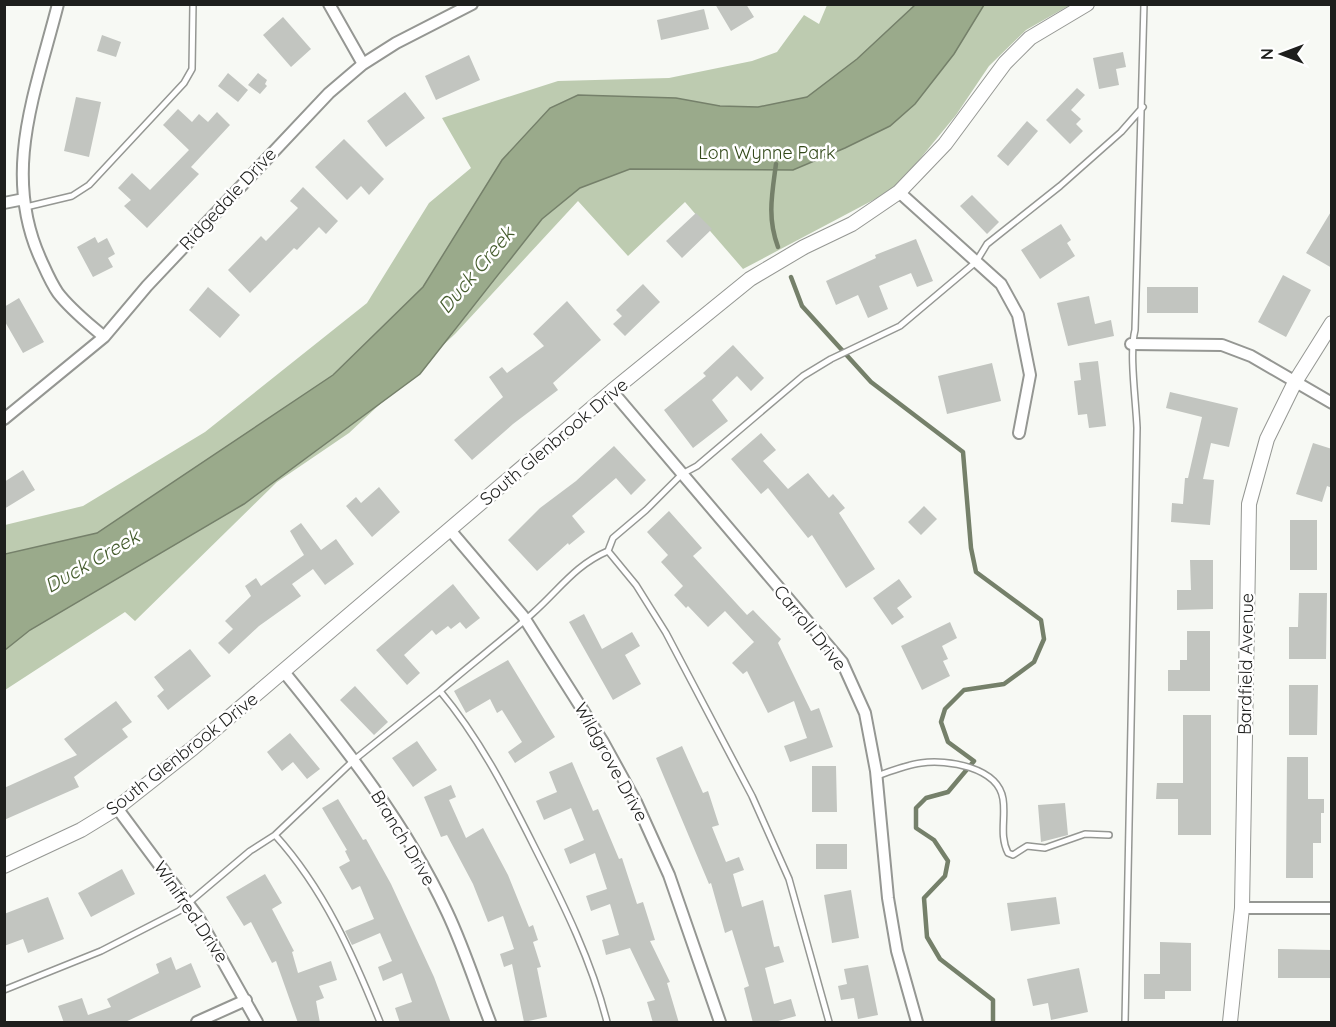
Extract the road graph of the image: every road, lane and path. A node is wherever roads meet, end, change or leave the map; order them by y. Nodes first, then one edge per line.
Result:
1 (58, 4) edge
2 (193, 4) edge
3 (329, 4) edge
4 (472, 4) edge
5 (1087, 4) edge
6 (1144, 4) edge
7 (363, 64) junction
8 (1143, 107) junction
9 (899, 192) junction
10 (4, 203) edge
11 (25, 203) junction
12 (976, 262) junction
13 (1332, 324) edge
14 (104, 337) junction
15 (1131, 344) junction
16 (1295, 382) junction
17 (612, 391) junction
18 (1332, 403) edge
19 (4, 419) edge
20 (1019, 433) dead end
21 (682, 474) junction
22 (450, 530) junction
23 (608, 551) junction
24 (524, 619) junction
25 (284, 672) junction
26 (440, 691) junction
27 (354, 760) junction
28 (877, 776) junction
29 (117, 808) junction
30 (275, 834) junction
31 (1109, 835) dead end
32 (4, 866) edge
33 (188, 902) junction
34 (1242, 908) junction
35 (1332, 908) edge
36 (4, 990) edge
37 (246, 1000) junction
38 (197, 1023) edge
39 (257, 1023) edge
40 (380, 1023) edge
41 (490, 1023) edge
42 (607, 1023) edge
43 (720, 1023) edge
44 (829, 1023) edge
45 (917, 1023) edge
46 (1125, 1023) edge
47 (1230, 1023) edge

1 - 11 street
2 - 11 lane
3 - 7 street
4 - 7 street, Ridgedale Drive
5 - 9 street, South Glenbrook Drive
6 - 8 lane
7 - 14 street, Ridgedale Drive
8 - 12 lane
8 - 15 lane
9 - 12 street
9 - 17 street, South Glenbrook Drive
10 - 11 street
11 - 14 street
12 - 20 street
12 - 21 lane
13 - 16 street, Bardfield Avenue
14 - 19 street, Ridgedale Drive
15 - 16 street
15 - 46 lane
16 - 18 street
16 - 34 street, Bardfield Avenue
17 - 21 street, Carroll Drive
17 - 22 street, South Glenbrook Drive
21 - 23 lane
21 - 28 street, Carroll Drive
22 - 24 street, Wildgrove Drive
22 - 25 street, South Glenbrook Drive
23 - 24 lane
23 - 44 lane
24 - 26 lane
24 - 43 street, Wildgrove Drive
25 - 27 street, Branch Drive
25 - 29 street, South Glenbrook Drive
26 - 27 lane
26 - 42 lane
27 - 30 lane
27 - 41 street, Branch Drive
28 - 31 lane
28 - 45 street, Carroll Drive
29 - 32 street, South Glenbrook Drive
29 - 33 street, Winifred Drive
30 - 33 lane
30 - 40 lane
33 - 36 lane
33 - 37 street, Winifred Drive
34 - 35 street
34 - 47 street, Bardfield Avenue
37 - 38 street
37 - 39 street, Winifred Drive

